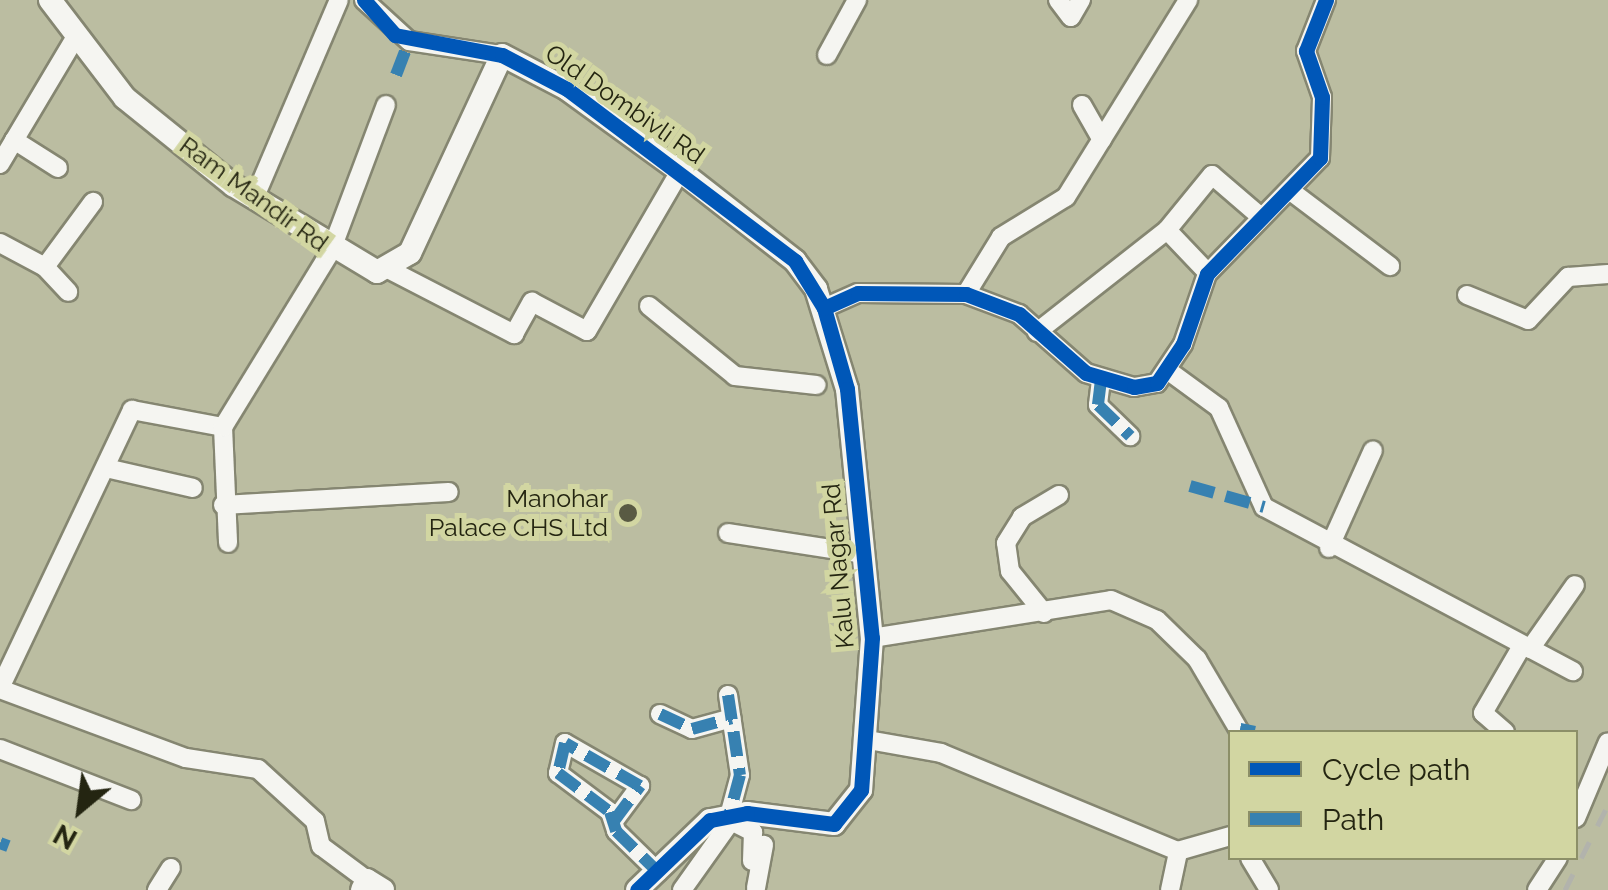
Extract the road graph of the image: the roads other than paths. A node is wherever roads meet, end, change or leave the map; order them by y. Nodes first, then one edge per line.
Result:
1 (339, 0) edge
2 (364, 0) edge
3 (857, 0) edge
4 (1058, 0) edge
5 (1082, 0) edge
6 (1188, 0) edge
7 (55, 1) edge
8 (1318, 2) edge
9 (77, 35) junction
10 (827, 54) dead end
11 (502, 55) junction
12 (386, 104) dead end
13 (1082, 105) dead end
14 (14, 140) junction
15 (1102, 140) junction
16 (0, 164) edge
17 (58, 168) dead end
18 (680, 171) junction
19 (1292, 192) junction
20 (254, 199) junction
21 (93, 202) dead end
22 (1260, 216) junction
23 (1167, 230) junction
24 (0, 243) edge
25 (331, 251) junction
26 (1390, 266) dead end
27 (45, 267) junction
28 (390, 270) junction
29 (1208, 273) junction
30 (1608, 274) edge
31 (68, 292) dead end
32 (966, 294) junction
33 (1467, 295) dead end
34 (649, 306) dead end
35 (824, 308) junction
36 (1037, 332) junction
37 (1170, 372) junction
38 (1101, 380) junction
39 (846, 383) junction
40 (223, 427) junction
41 (1130, 436) dead end
42 (1373, 450) dead end
43 (106, 468) junction
44 (193, 488) dead end
45 (449, 492) dead end
46 (1059, 495) dead end
47 (223, 506) junction
48 (728, 533) dead end
49 (228, 543) dead end
50 (1329, 548) junction
51 (864, 554) junction
52 (1575, 585) dead end
53 (1044, 613) junction
54 (872, 638) junction
55 (1526, 647) junction
56 (1573, 672) dead end
57 (0, 689) edge
58 (728, 696) dead end
59 (660, 714) dead end
60 (732, 718) junction
61 (1244, 730) edge
62 (1503, 730) edge
63 (868, 740) junction
64 (1608, 742) edge
65 (0, 749) edge
66 (131, 800) dead end
67 (730, 812) junction
68 (1578, 813) edge
69 (761, 814) junction
70 (614, 821) junction
71 (1228, 837) edge
72 (1178, 852) junction
73 (697, 858) junction
74 (752, 860) dead end
75 (1557, 860) edge
76 (171, 868) dead end
77 (658, 872) junction
78 (1259, 874) edge
79 (371, 887) edge
80 (756, 888) edge
81 (157, 890) edge
82 (638, 890) edge
83 (682, 890) edge
84 (1170, 890) edge
85 (1288, 890) edge
86 (1537, 890) edge

1 - 20 street
2 - 11 street, Old Dombivli Rd
3 - 10 street
4 - 5 street
6 - 15 street
7 - 9 street, Ram Mandir Rd
8 - 19 street
9 - 14 street
9 - 20 street, Ram Mandir Rd
11 - 18 street, Old Dombivli Rd
11 - 28 street
12 - 25 street
13 - 15 street
14 - 16 street
14 - 17 street
15 - 32 street
18 - 28 street
18 - 35 street, Old Dombivli Rd
19 - 22 street
19 - 26 street
20 - 25 street, Ram Mandir Rd
21 - 27 street
22 - 23 street
22 - 29 street
23 - 29 street
23 - 36 street
24 - 27 street
25 - 28 street, Ram Mandir Rd
25 - 40 street
27 - 31 street
29 - 37 street
30 - 33 street
32 - 35 street
32 - 36 street
34 - 39 street
35 - 39 street, Kalu Nagar Rd
36 - 38 street
37 - 38 street
37 - 50 street
38 - 41 street
39 - 51 street, Kalu Nagar Rd
40 - 43 street
40 - 47 street
42 - 50 street
43 - 44 street
43 - 57 street
45 - 47 street
46 - 53 street
47 - 49 street
48 - 51 street
50 - 55 street
51 - 54 street, Kalu Nagar Rd
52 - 55 street
53 - 54 street
53 - 61 street
54 - 63 street, Kalu Nagar Rd
55 - 56 street
55 - 62 street
57 - 79 street
58 - 60 street
59 - 60 street
60 - 67 street
63 - 69 street, Kalu Nagar Rd
63 - 72 street
64 - 68 street
65 - 66 street
67 - 69 street, Kalu Nagar Rd
67 - 73 street
69 - 80 street
70 - 70 street
70 - 77 street
71 - 72 street
72 - 84 street
73 - 74 street
73 - 77 street
73 - 83 street
75 - 86 street
76 - 81 street
77 - 82 street
78 - 85 street

